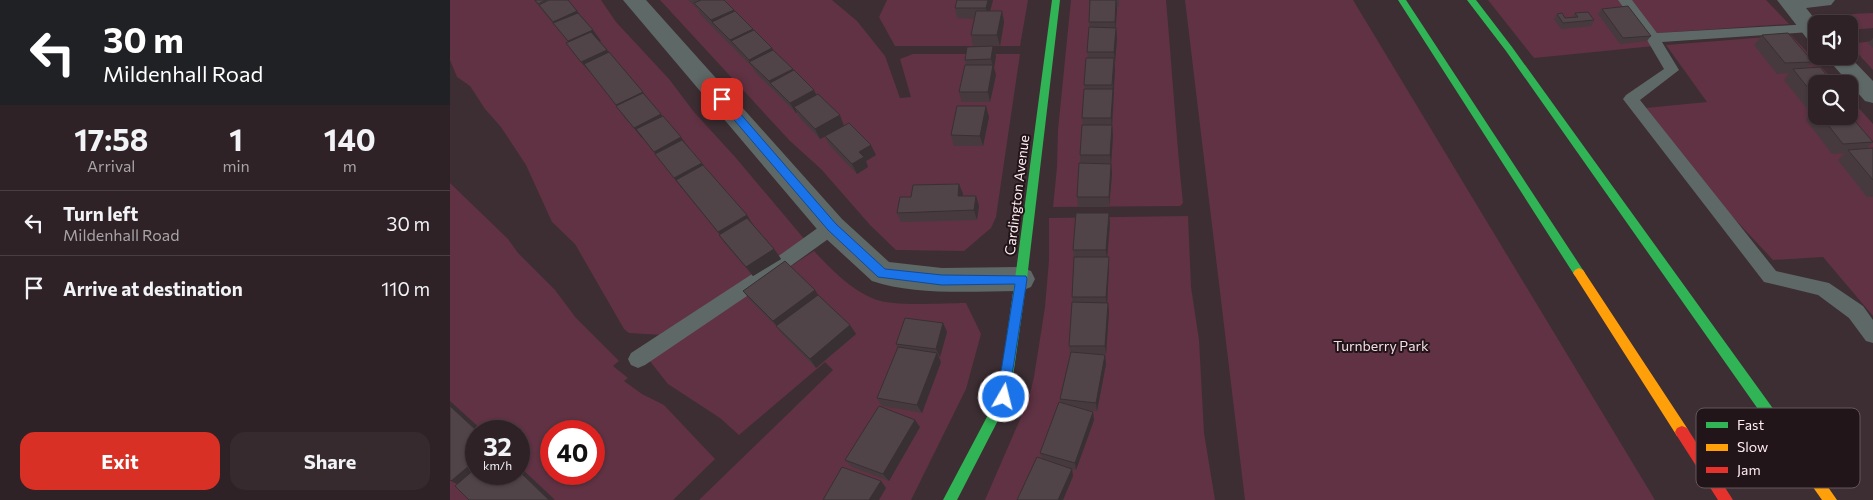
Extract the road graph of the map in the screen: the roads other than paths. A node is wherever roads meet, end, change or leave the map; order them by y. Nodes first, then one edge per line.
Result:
1 (634, 0) edge
2 (1056, 0) edge
3 (1402, 0) edge
4 (1471, 0) edge
5 (1625, 0) edge
6 (1824, 0) edge
7 (1789, 1) edge
8 (1808, 26) edge
9 (1808, 32) edge
10 (1653, 38) junction
11 (1845, 65) edge
12 (1873, 95) edge
13 (832, 227) junction
14 (1021, 279) junction
15 (1873, 335) edge
16 (638, 359) dead end
17 (1765, 408) edge
18 (1696, 454) edge
19 (1718, 488) edge
20 (1821, 488) edge
21 (950, 500) edge
22 (1726, 500) edge
23 (1830, 500) edge

1 - 13 street
2 - 14 main road, Cardington Avenue
3 - 18 main road
4 - 17 main road
5 - 10 lane
6 - 7 street
7 - 8 street
9 - 10 lane
10 - 15 lane
11 - 12 street
13 - 14 street
13 - 16 lane
14 - 21 main road, Cardington Avenue
19 - 22 main road
20 - 23 main road

